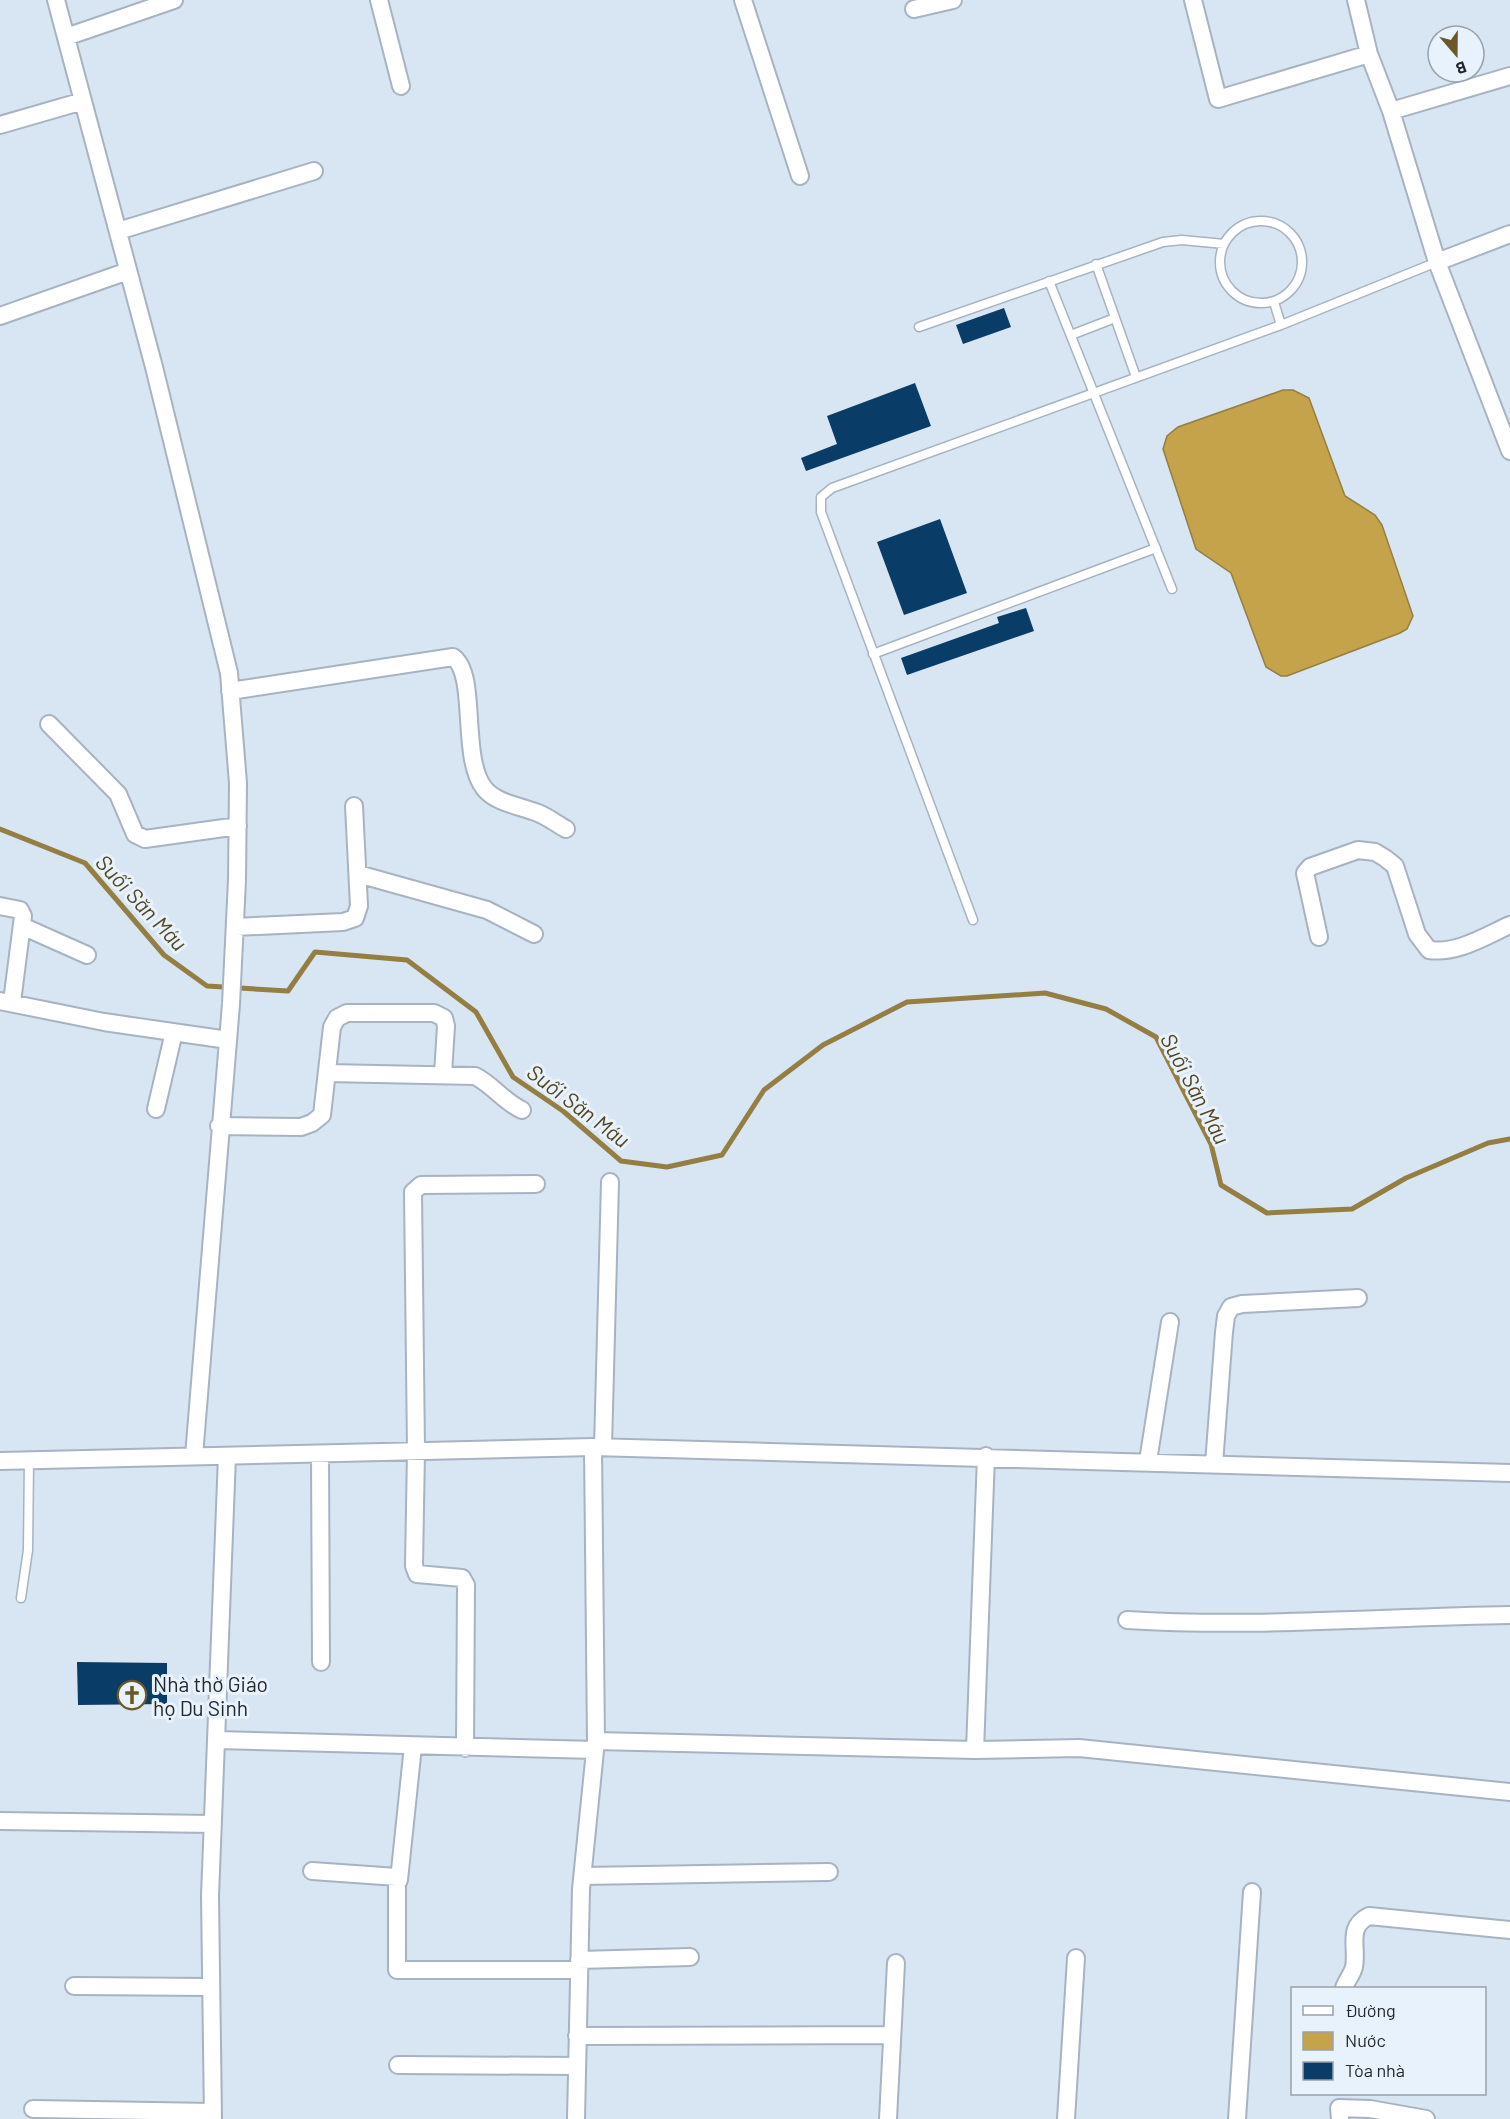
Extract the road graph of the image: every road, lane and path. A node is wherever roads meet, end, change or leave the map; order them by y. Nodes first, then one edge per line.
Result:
1 (57, 0) edge
2 (174, 0) edge
3 (379, 0) edge
4 (743, 0) edge
5 (953, 0) edge
6 (1193, 0) edge
7 (1356, 0) edge
8 (914, 9) dead end
9 (66, 37) junction
10 (1369, 54) junction
11 (1510, 76) edge
12 (401, 86) dead end
13 (83, 101) junction
14 (1391, 111) junction
15 (0, 125) edge
16 (314, 171) dead end
17 (800, 176) dead end
18 (118, 231) junction
19 (1510, 234) edge
20 (1224, 244) junction
21 (1437, 262) junction
22 (1096, 264) junction
23 (128, 271) junction
24 (1049, 281) junction
25 (1274, 302) junction
26 (0, 316) edge
27 (1115, 318) junction
28 (1281, 325) junction
29 (919, 327) dead end
30 (1071, 335) junction
31 (1136, 377) junction
32 (1094, 393) junction
33 (1510, 451) edge
34 (1156, 548) junction
35 (1172, 589) dead end
36 (873, 654) junction
37 (230, 691) junction
38 (49, 724) dead end
39 (354, 806) dead end
40 (238, 826) junction
41 (566, 829) dead end
42 (358, 874) junction
43 (0, 906) edge
44 (973, 920) dead end
45 (1510, 925) edge
46 (22, 926) junction
47 (235, 927) junction
48 (534, 934) dead end
49 (1319, 937) dead end
50 (87, 955) dead end
51 (6, 1001) edge
52 (174, 1032) junction
53 (228, 1040) junction
54 (327, 1073) junction
55 (443, 1074) junction
56 (156, 1109) dead end
57 (522, 1110) dead end
58 (219, 1126) junction
59 (610, 1182) dead end
60 (536, 1184) dead end
61 (1358, 1298) dead end
62 (1170, 1322) dead end
63 (598, 1447) junction
64 (416, 1451) junction
65 (320, 1454) junction
66 (194, 1456) junction
67 (227, 1456) junction
68 (986, 1456) junction
69 (29, 1460) junction
70 (0, 1461) edge
71 (1148, 1461) junction
72 (1214, 1464) junction
73 (1510, 1473) edge
74 (21, 1598) dead end
75 (1510, 1615) edge
76 (1127, 1620) dead end
77 (321, 1662) dead end
78 (217, 1740) junction
79 (413, 1746) junction
80 (595, 1746) junction
81 (465, 1748) junction
82 (975, 1750) junction
83 (1510, 1792) edge
84 (0, 1821) edge
85 (213, 1824) junction
86 (312, 1871) dead end
87 (829, 1872) dead end
88 (583, 1876) junction
89 (399, 1880) junction
90 (1252, 1892) dead end
91 (1510, 1930) edge
92 (690, 1957) dead end
93 (1076, 1958) dead end
94 (896, 1963) dead end
95 (579, 1965) junction
96 (74, 1986) dead end
97 (209, 1987) junction
98 (1345, 1987) edge
99 (891, 2035) junction
100 (577, 2036) junction
101 (398, 2066) dead end
102 (577, 2066) junction
103 (1340, 2107) edge
104 (33, 2109) dead end
105 (213, 2116) edge
106 (576, 2119) edge
107 (888, 2119) edge
108 (1066, 2119) edge
109 (1237, 2119) edge
110 (1426, 2119) edge

1 - 9 street
2 - 9 street
3 - 12 street
4 - 17 street
5 - 8 street
6 - 10 street
7 - 10 street
9 - 13 street
10 - 14 street
11 - 14 street
13 - 15 street
13 - 18 street
14 - 21 street
16 - 18 street
18 - 23 street
19 - 21 street
20 - 22 lane
20 - 25 lane
20 - 25 lane
21 - 28 lane
21 - 33 street
22 - 24 lane
22 - 27 lane
23 - 26 street
23 - 37 street
24 - 29 lane
24 - 30 lane
25 - 28 lane
27 - 30 lane
27 - 31 lane
28 - 31 lane
30 - 32 lane
31 - 32 lane
32 - 34 lane
32 - 36 lane
34 - 35 lane
34 - 36 lane
36 - 44 lane
37 - 40 street
37 - 41 street
38 - 40 street
39 - 42 street
40 - 47 street
42 - 47 street
42 - 48 street
43 - 46 street
45 - 49 street
46 - 50 street
46 - 51 street
47 - 53 street
51 - 52 street
52 - 53 street
52 - 56 street
53 - 58 street
54 - 55 street
54 - 55 street
54 - 58 street
55 - 57 street
58 - 66 street
59 - 63 street
60 - 64 street
61 - 72 street
62 - 71 street
63 - 64 street
63 - 68 street
63 - 80 street
64 - 65 street
64 - 81 street
65 - 67 street
65 - 77 street
66 - 67 street
66 - 69 street
67 - 78 street
68 - 71 street
68 - 82 street
69 - 70 street
69 - 74 lane
71 - 72 street
72 - 73 street
75 - 76 street
78 - 79 street
78 - 85 street
79 - 81 street
79 - 89 street
80 - 81 street
80 - 82 street
80 - 88 street
82 - 83 street
84 - 85 street
85 - 97 street
86 - 89 street
87 - 88 street
88 - 95 street
89 - 95 street
90 - 109 street
91 - 98 street
92 - 95 street
93 - 108 street
94 - 99 street
95 - 100 street
96 - 97 street
97 - 105 street
99 - 100 street
99 - 107 street
100 - 102 street
101 - 102 street
102 - 106 street
103 - 110 street
104 - 105 street

